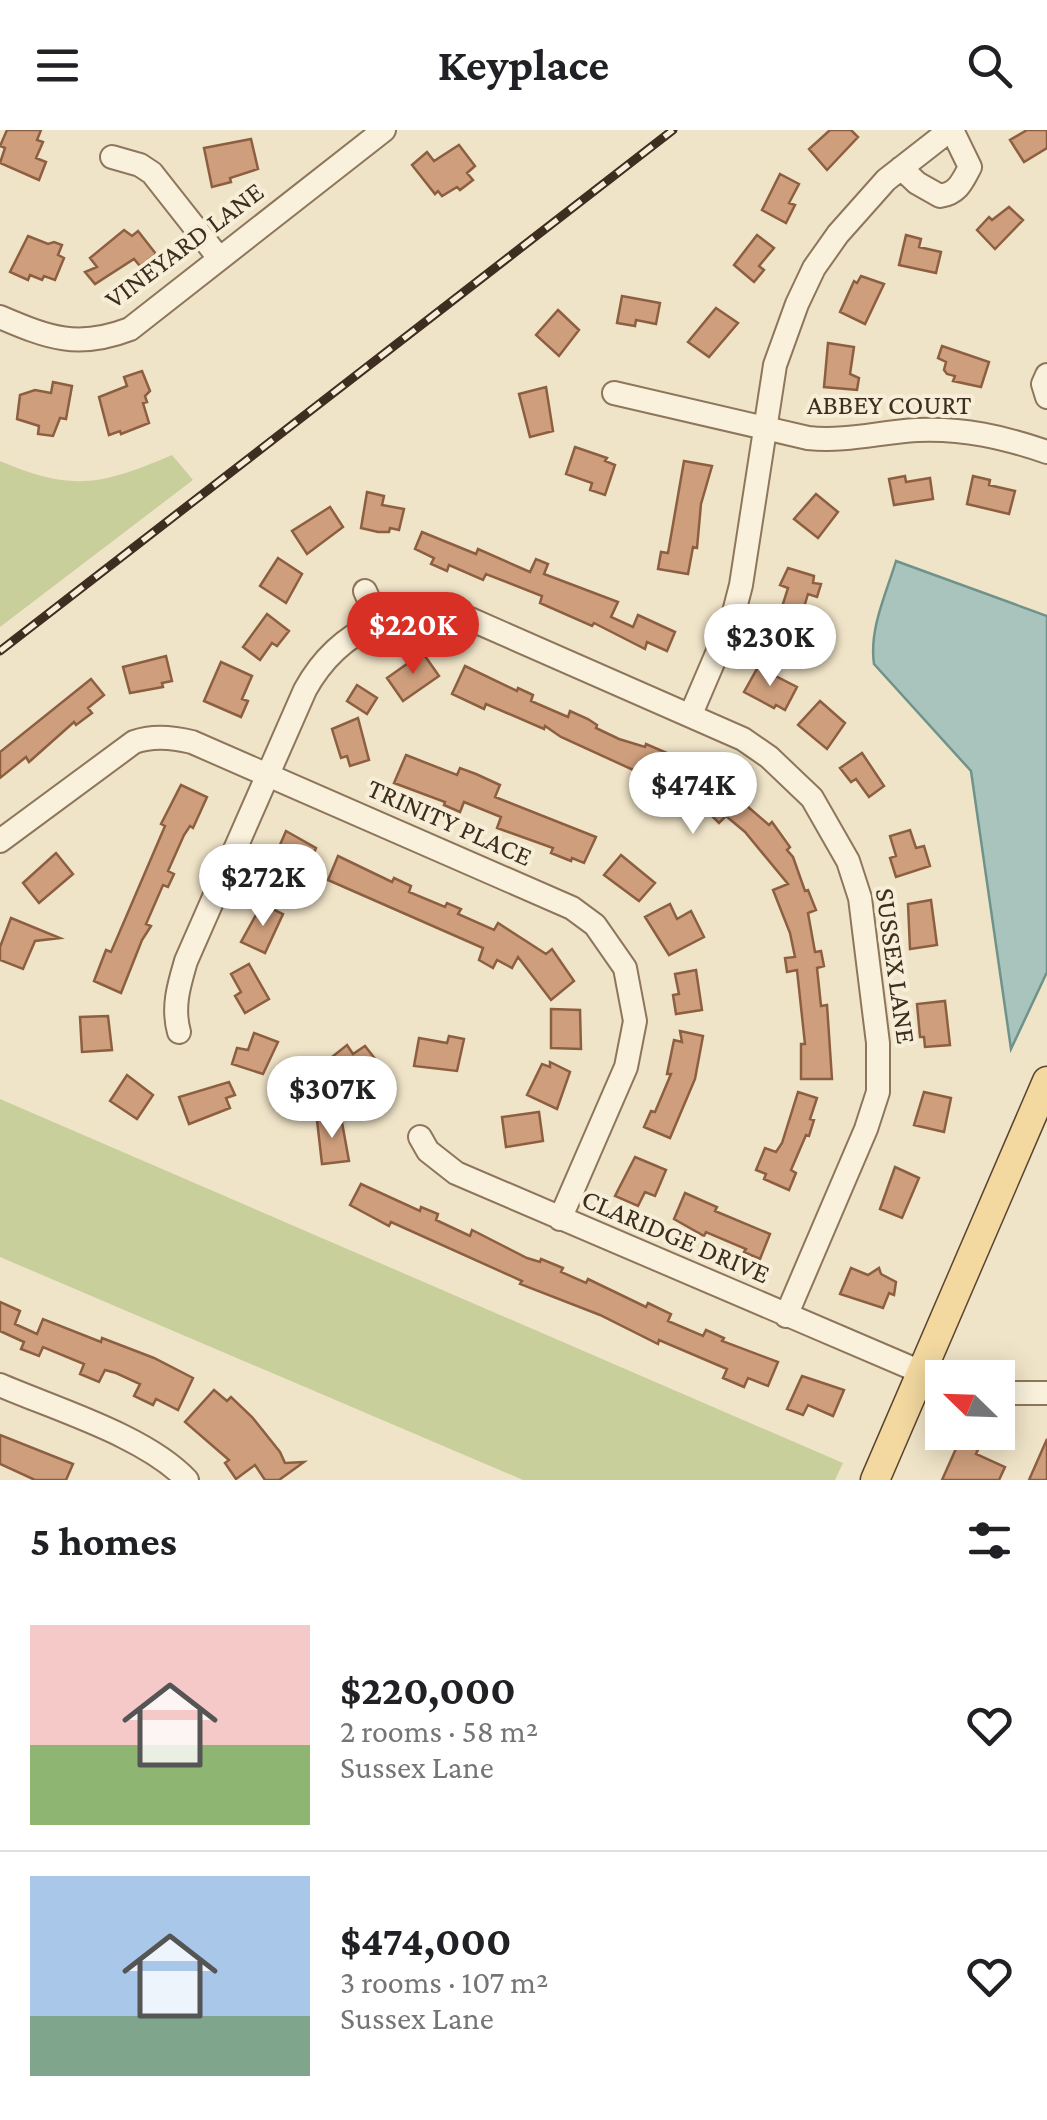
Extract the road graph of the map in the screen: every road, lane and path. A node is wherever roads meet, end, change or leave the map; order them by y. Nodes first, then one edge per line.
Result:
1 (384, 130) edge
2 (951, 130) edge
3 (112, 157) dead end
4 (901, 168) junction
5 (219, 258) junction
6 (0, 317) edge
7 (1047, 374) edge
8 (614, 393) dead end
9 (1047, 398) edge
10 (765, 428) junction
11 (1047, 452) edge
12 (365, 590) dead end
13 (380, 623) junction
14 (691, 714) junction
15 (268, 775) junction
16 (0, 842) edge
17 (179, 1032) dead end
18 (1047, 1082) edge
19 (420, 1137) dead end
20 (560, 1218) junction
21 (786, 1316) junction
22 (939, 1360) edge
23 (925, 1375) edge
24 (0, 1385) edge
25 (925, 1391) edge
26 (1015, 1393) edge
27 (1047, 1393) edge
28 (186, 1480) edge
29 (875, 1480) edge

1 - 5 street, VINEYARD LANE
2 - 4 street
2 - 4 street
3 - 5 street
4 - 10 street
5 - 6 street, VINEYARD LANE
7 - 9 street
8 - 10 street, ABBEY COURT
10 - 11 street, ABBEY COURT
10 - 14 street
12 - 13 street
13 - 14 street, SUSSEX LANE
13 - 15 street, SUSSEX LANE
14 - 21 street, SUSSEX LANE
15 - 16 street, TRINITY PLACE
15 - 17 street, SUSSEX LANE
15 - 20 street, TRINITY PLACE
18 - 22 main road
19 - 20 street, CLARIDGE DRIVE
20 - 21 street, CLARIDGE DRIVE
21 - 23 street, CLARIDGE DRIVE
24 - 28 street
25 - 29 main road
26 - 27 street

